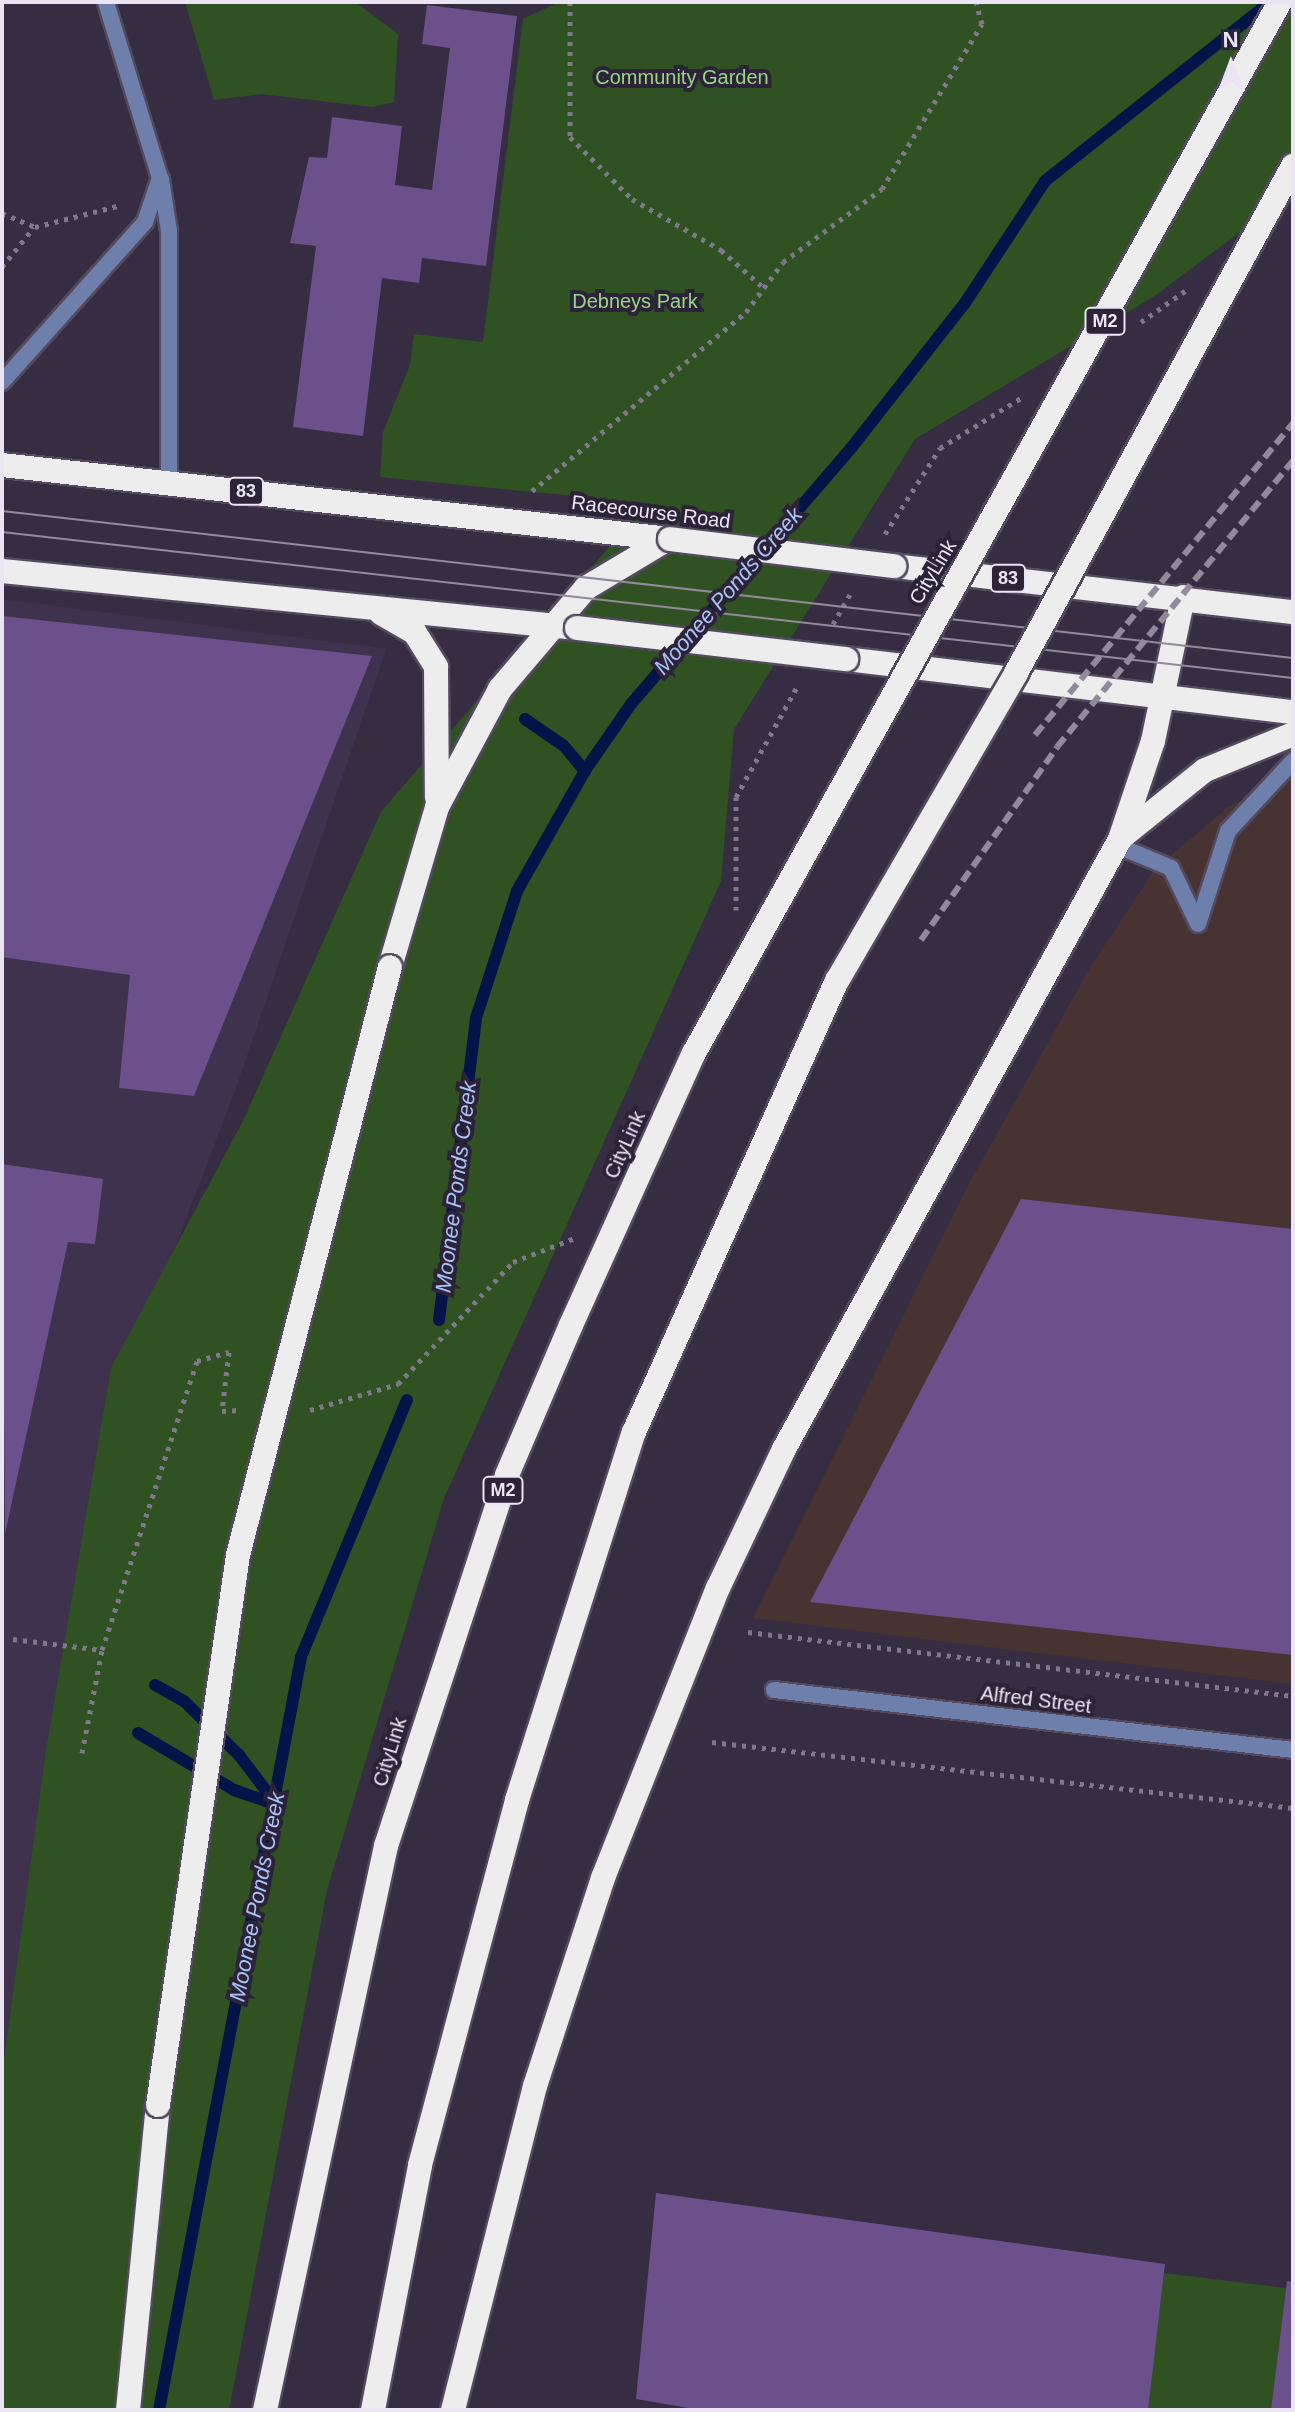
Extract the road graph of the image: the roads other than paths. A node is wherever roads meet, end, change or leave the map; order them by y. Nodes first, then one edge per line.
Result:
1 (106, 2) edge
2 (117, 2) edge
3 (1280, 2) edge
4 (112, 20) junction
5 (1293, 166) edge
6 (160, 178) junction
7 (2, 382) edge
8 (2, 465) edge
9 (169, 482) junction
10 (670, 539) junction
11 (2, 571) edge
12 (1183, 597) junction
13 (361, 605) junction
14 (1293, 612) edge
15 (550, 625) junction
16 (1163, 696) junction
17 (1293, 712) edge
18 (1293, 734) edge
19 (1293, 761) edge
20 (437, 807) junction
21 (1118, 842) junction
22 (774, 1690) dead end
23 (1293, 1750) edge
24 (128, 2410) edge
25 (265, 2410) edge
26 (373, 2410) edge
27 (453, 2410) edge

1 - 4 street
2 - 4 street
3 - 25 highway, CityLink / M2, bridge
4 - 6 street
5 - 26 highway, bridge
6 - 7 street
6 - 9 street
8 - 9 highway, Racecourse Road / 83
9 - 10 highway, Racecourse Road / 83
10 - 12 highway, Racecourse Road / 83, bridge
10 - 15 highway
11 - 13 highway
12 - 14 highway, Racecourse Road / 83
12 - 16 highway
13 - 15 highway
13 - 20 highway
15 - 16 highway, bridge
15 - 20 highway
16 - 17 highway
16 - 21 highway
18 - 21 highway
19 - 21 street
20 - 24 highway, bridge
21 - 27 highway
22 - 23 street, Alfred Street

